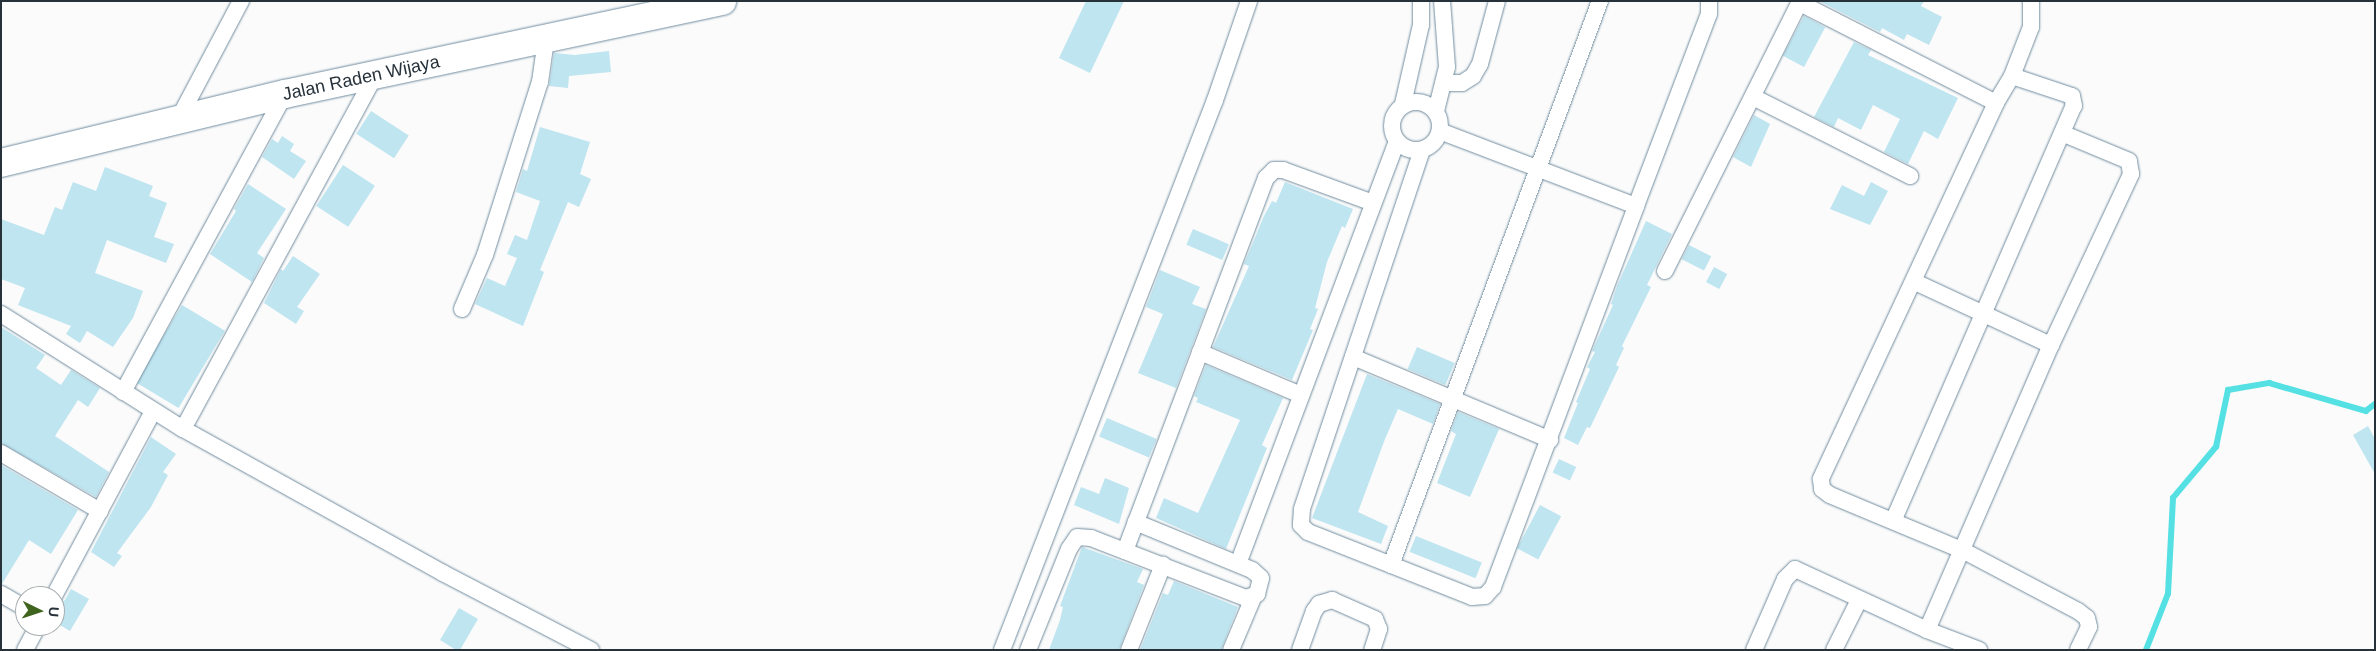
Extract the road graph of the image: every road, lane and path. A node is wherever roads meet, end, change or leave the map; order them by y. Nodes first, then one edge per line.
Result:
1 (241, 1) edge
2 (722, 1) edge
3 (1250, 1) edge
4 (1421, 1) edge
5 (1442, 1) edge
6 (1497, 1) edge
7 (1600, 1) edge
8 (1709, 1) edge
9 (2031, 1) edge
10 (1800, 2) edge
11 (546, 40) junction
12 (375, 75) junction
13 (2012, 76) junction
14 (1445, 83) junction
15 (286, 94) junction
16 (1753, 97) junction
17 (1996, 103) junction
18 (1404, 104) junction
19 (1436, 111) junction
20 (178, 120) junction
21 (1440, 131) junction
22 (2064, 134) junction
23 (1397, 142) junction
24 (1422, 150) junction
25 (1, 163) edge
26 (1537, 169) junction
27 (1910, 176) dead end
28 (1373, 203) junction
29 (1636, 206) junction
30 (1665, 271) dead end
31 (1915, 282) junction
32 (462, 309) dead end
33 (1, 314) edge
34 (1981, 315) junction
35 (2051, 345) junction
36 (1200, 352) junction
37 (1353, 357) junction
38 (123, 392) junction
39 (1301, 395) junction
40 (1454, 401) junction
41 (153, 411) junction
42 (183, 429) junction
43 (1550, 440) junction
44 (1, 453) edge
45 (100, 511) junction
46 (1894, 520) junction
47 (1135, 522) junction
48 (1125, 551) junction
49 (1964, 551) junction
50 (1238, 564) junction
51 (1391, 565) junction
52 (1163, 566) junction
53 (59, 586) edge
54 (1, 594) edge
55 (1253, 598) junction
56 (1859, 600) junction
57 (15, 602) edge
58 (1927, 630) junction
59 (33, 636) edge
60 (25, 650) edge
61 (591, 650) edge
62 (1002, 650) edge
63 (1028, 650) edge
64 (1129, 650) edge
65 (1231, 650) edge
66 (1300, 650) edge
67 (1372, 650) edge
68 (1754, 650) edge
69 (1834, 650) edge
70 (1979, 650) edge
71 (2078, 650) edge

1 - 20 street
2 - 11 highway, Jalan Raden Wijaya
3 - 62 street
4 - 18 street
5 - 14 street
6 - 14 street
7 - 26 street
8 - 29 street
9 - 13 street
10 - 16 street
10 - 17 street
11 - 12 highway, Jalan Raden Wijaya
11 - 32 street
12 - 15 highway, Jalan Raden Wijaya
12 - 42 street
13 - 17 street
13 - 22 street
14 - 19 street
15 - 20 highway, Jalan Raden Wijaya
15 - 38 street
16 - 27 street
16 - 30 street
17 - 31 street
18 - 19 street
18 - 23 street
19 - 21 street
20 - 25 highway, Jalan Raden Wijaya
21 - 24 street
21 - 26 street
22 - 34 street
22 - 35 street
23 - 24 street
23 - 28 street
24 - 37 street
26 - 29 street
26 - 40 street
28 - 36 street
28 - 39 street
29 - 43 street
31 - 34 street
31 - 46 street
33 - 38 street
34 - 35 street
34 - 46 street
35 - 49 street
36 - 39 street
36 - 47 street
37 - 40 street
37 - 51 street
38 - 41 street
39 - 50 street
40 - 43 street
40 - 51 street
41 - 42 street
41 - 45 street
42 - 61 street
43 - 51 street
44 - 45 street
45 - 53 street
46 - 49 street
47 - 48 street
47 - 50 street
48 - 52 street
48 - 63 street
49 - 58 street
49 - 71 street
50 - 55 street
52 - 55 street
52 - 64 street
54 - 57 street
55 - 65 street
56 - 58 street
56 - 68 street
56 - 69 street
58 - 70 street
59 - 60 street
66 - 67 street

